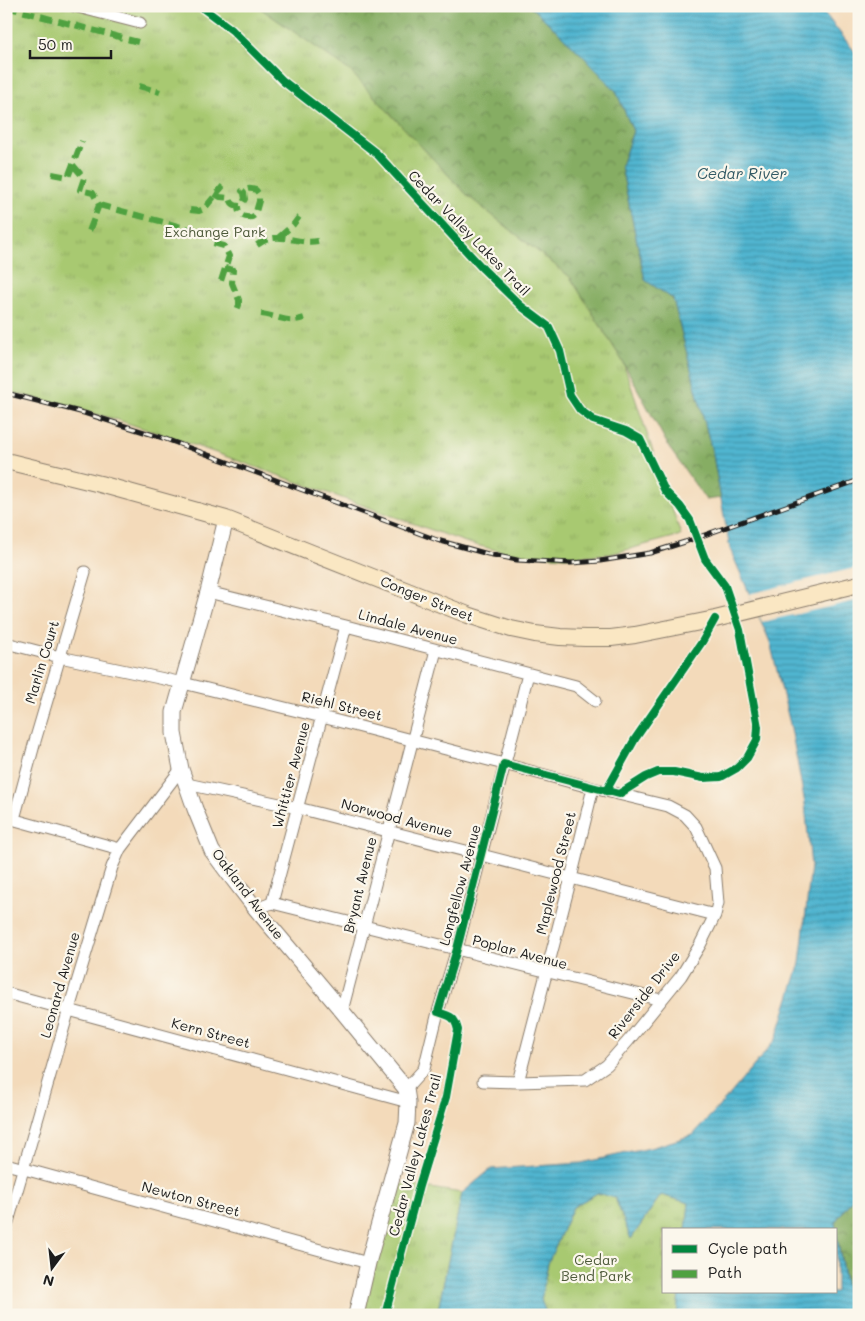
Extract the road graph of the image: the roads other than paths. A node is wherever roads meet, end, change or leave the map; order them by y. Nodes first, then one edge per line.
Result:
1 (74, 6) edge
2 (140, 23) dead end
3 (6, 460) edge
4 (226, 519) junction
5 (85, 572) dead end
6 (859, 584) edge
7 (208, 592) junction
8 (346, 626) junction
9 (6, 643) edge
10 (436, 650) junction
11 (60, 657) junction
12 (528, 674) junction
13 (183, 682) junction
14 (595, 701) dead end
15 (322, 717) junction
16 (412, 740) junction
17 (504, 764) junction
18 (181, 769) junction
19 (187, 784) junction
20 (593, 788) junction
21 (668, 806) joint
22 (298, 808) junction
23 (10, 818) edge
24 (389, 832) junction
25 (120, 849) junction
26 (481, 856) junction
27 (571, 878) junction
28 (272, 903) junction
29 (256, 909) junction
30 (715, 915) junction
31 (365, 926) junction
32 (457, 949) junction
33 (546, 972) junction
34 (6, 993) edge
35 (661, 1000) junction
36 (69, 1010) junction
37 (342, 1011) junction
38 (483, 1080) dead end
39 (518, 1082) junction
40 (407, 1095) junction
41 (6, 1164) edge
42 (23, 1169) junction
43 (6, 1229) edge
44 (368, 1263) junction
45 (356, 1315) edge

1 - 2 street
3 - 4 main road, Conger Street
4 - 6 main road, Conger Street
4 - 7 street, Oakland Avenue
5 - 11 street, Marlin Court
7 - 8 street, Lindale Avenue
7 - 13 street, Oakland Avenue
8 - 10 street, Lindale Avenue
8 - 15 street, Whittier Avenue
9 - 11 street, Riehl Street
10 - 12 street, Lindale Avenue
10 - 16 street, Bryant Avenue
11 - 13 street, Riehl Street
11 - 23 street, Marlin Court
12 - 14 street, Lindale Avenue
12 - 17 street, Longfellow Avenue
13 - 15 street, Riehl Street
13 - 18 street, Oakland Avenue
15 - 16 street, Riehl Street
15 - 22 street, Whittier Avenue
16 - 17 street, Riehl Street
16 - 24 street, Bryant Avenue
17 - 20 street, Riehl Street
17 - 26 street, Longfellow Avenue
18 - 19 street, Oakland Avenue
18 - 25 street, Leonard Avenue
19 - 22 street, Norwood Avenue
19 - 29 street, Oakland Avenue
20 - 21 street, Riehl Street
20 - 27 street, Maplewood Street
21 - 30 street, Riverside Drive
22 - 24 street, Norwood Avenue
22 - 28 street, Whittier Avenue
23 - 25 street
24 - 26 street, Norwood Avenue
24 - 31 street, Bryant Avenue
25 - 36 street, Leonard Avenue
26 - 27 street, Norwood Avenue
26 - 32 street, Longfellow Avenue
27 - 30 street, Norwood Avenue
27 - 33 street, Maplewood Street
28 - 29 street
28 - 31 street, Poplar Avenue
29 - 37 street, Oakland Avenue
30 - 35 street, Riverside Drive
31 - 32 street, Poplar Avenue
31 - 37 street, Bryant Avenue
32 - 33 street, Poplar Avenue
32 - 40 street, Longfellow Avenue
33 - 35 street, Poplar Avenue
33 - 39 street, Maplewood Street
34 - 36 street, Kern Street
35 - 39 street, Riverside Drive
36 - 40 street, Kern Street
36 - 42 street, Leonard Avenue
37 - 40 street, Oakland Avenue
38 - 39 street, Riverside Drive
40 - 44 street
41 - 42 street, Newton Street
42 - 43 street, Leonard Avenue
42 - 44 street, Newton Street
44 - 45 street

